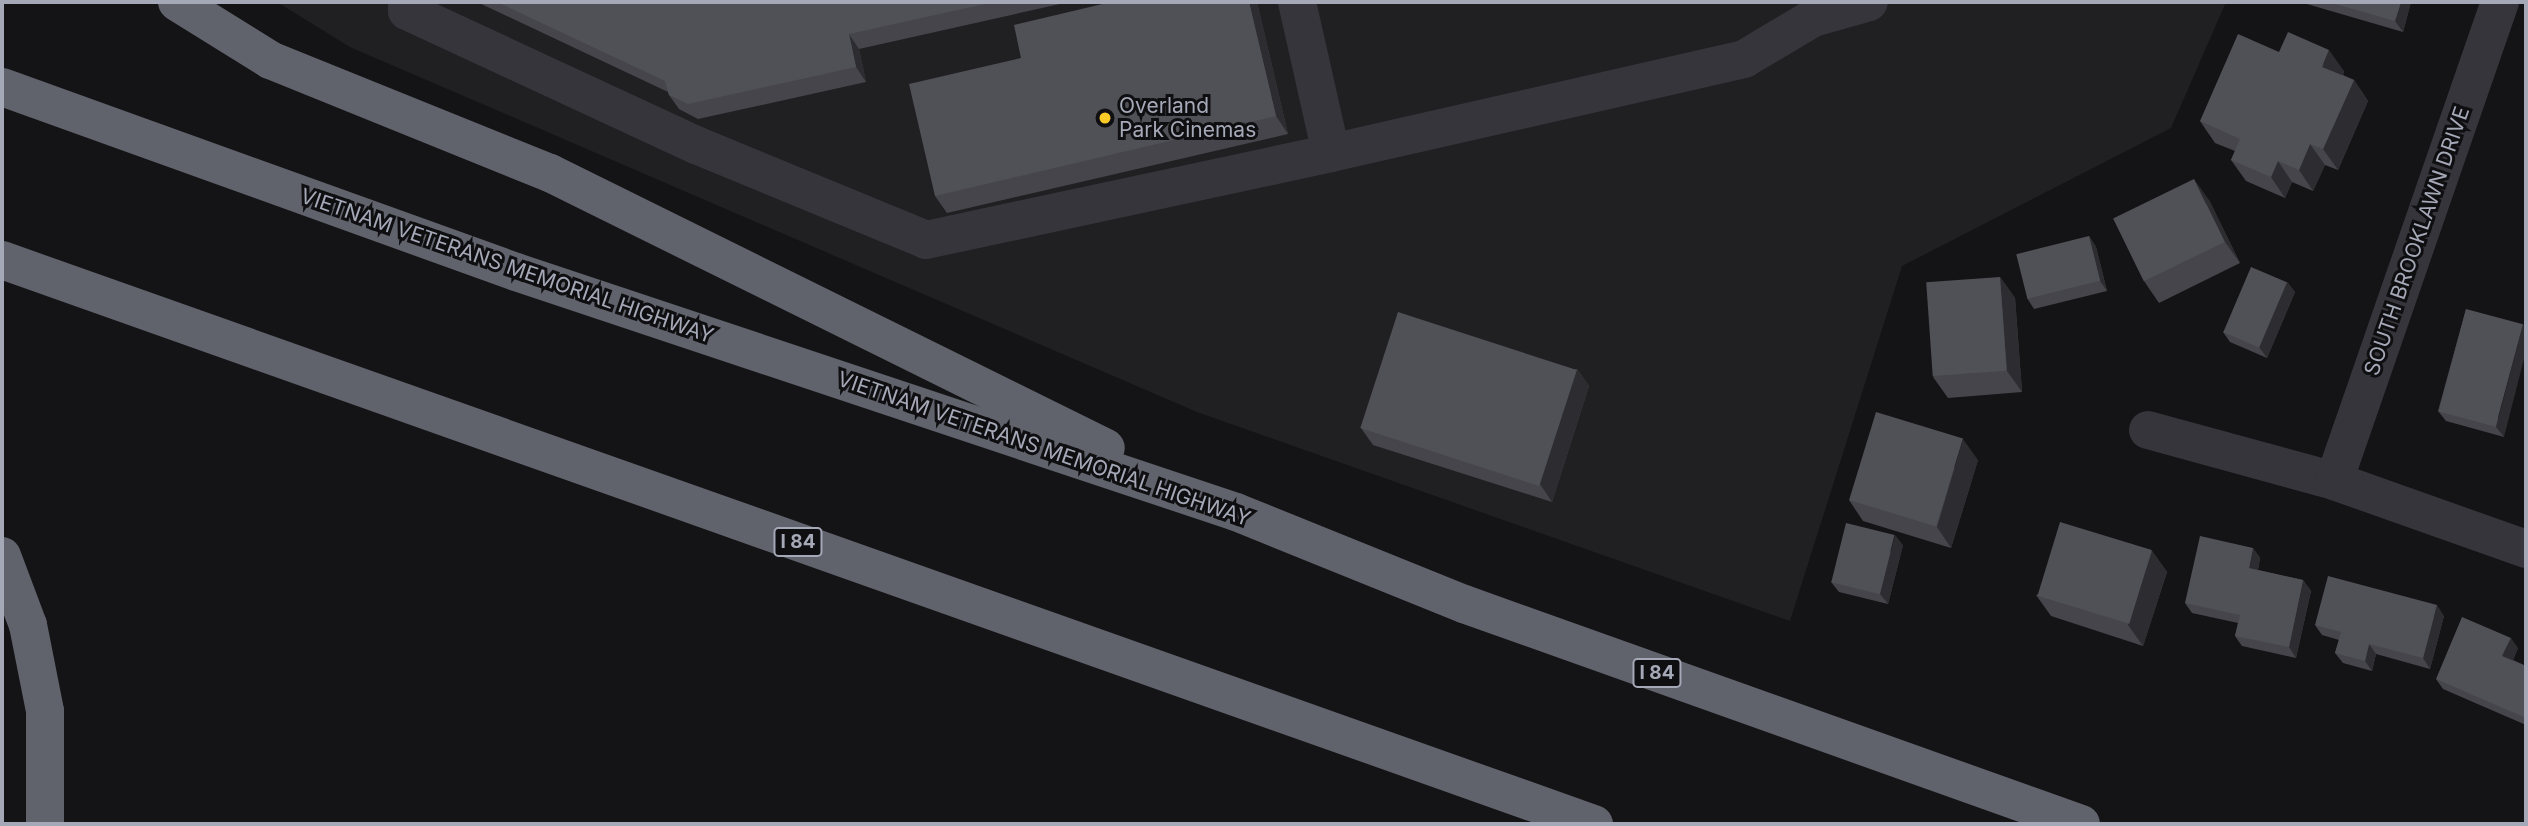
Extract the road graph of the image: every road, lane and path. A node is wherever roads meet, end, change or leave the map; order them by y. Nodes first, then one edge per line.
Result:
1 (177, 2) edge
2 (407, 2) edge
3 (1297, 2) edge
4 (1869, 2) edge
5 (2500, 2) edge
6 (2, 87) edge
7 (1331, 153) junction
8 (2, 260) edge
9 (2148, 430) dead end
10 (2334, 481) junction
11 (1237, 512) junction
12 (2526, 549) edge
13 (2, 556) edge
14 (45, 824) edge
15 (1594, 824) edge
16 (2081, 824) edge

1 - 11 highway
2 - 7 street
3 - 7 street
4 - 7 street
5 - 10 street, SOUTH BROOKLAWN DRIVE
6 - 11 highway, VIETNAM VETERANS MEMORIAL HIGHWAY / I 84
8 - 15 highway, I 84
9 - 10 street
10 - 12 street
11 - 16 highway, VIETNAM VETERANS MEMORIAL HIGHWAY / I 84
13 - 14 highway

